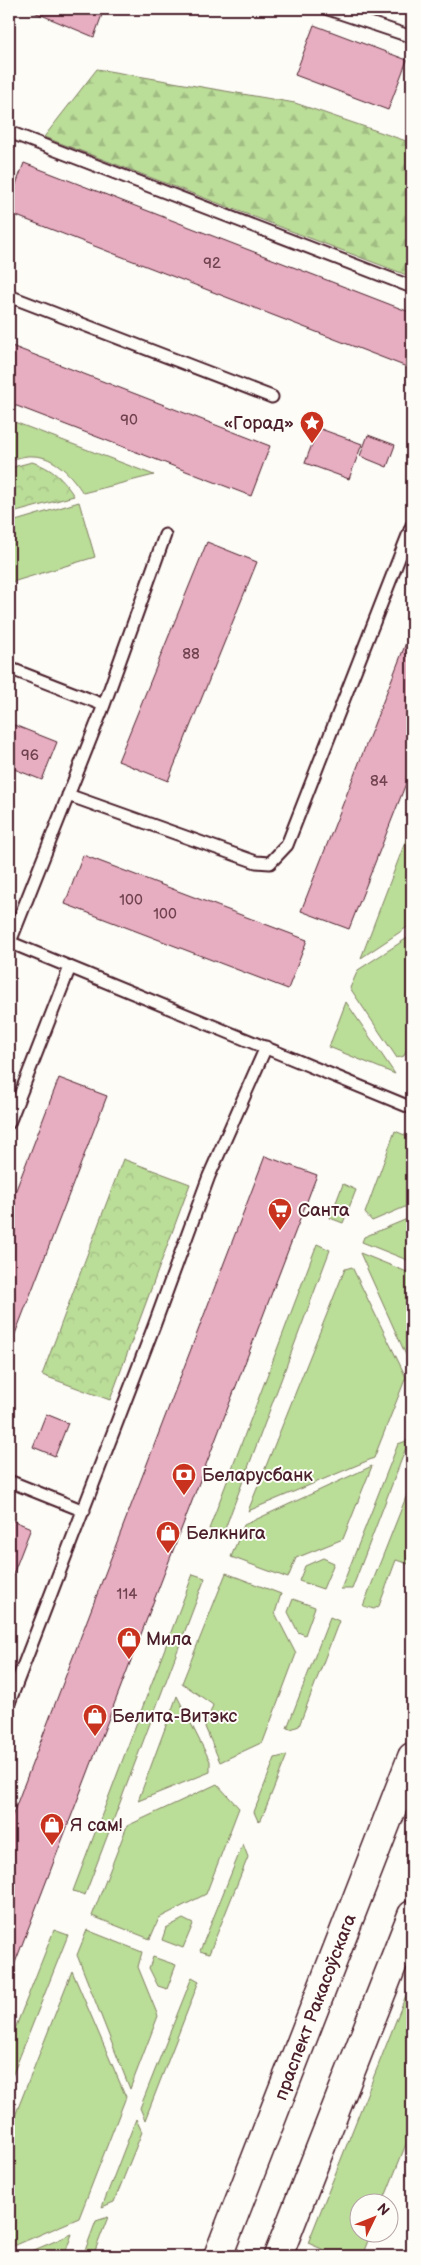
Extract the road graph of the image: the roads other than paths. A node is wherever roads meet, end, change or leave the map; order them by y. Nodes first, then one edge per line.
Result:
1 (328, 9) edge
2 (412, 37) edge
3 (9, 132) edge
4 (412, 287) edge
5 (9, 296) edge
6 (272, 398) dead end
7 (412, 525) edge
8 (165, 535) dead end
9 (9, 668) edge
10 (104, 705) junction
11 (68, 795) junction
12 (9, 942) edge
13 (70, 967) junction
14 (266, 1047) junction
15 (412, 1108) edge
16 (9, 1123) edge
17 (9, 1481) edge
18 (84, 1510) junction
19 (9, 1703) edge
20 (412, 1758) edge
21 (412, 1915) edge
22 (218, 2256) edge
23 (278, 2256) edge

1 - 2 lane
3 - 4 lane
5 - 6 lane
7 - 11 lane
8 - 10 lane
9 - 10 lane
10 - 11 lane
11 - 12 lane
12 - 13 lane
13 - 14 lane
13 - 16 lane
14 - 15 lane
14 - 18 lane
17 - 18 lane
18 - 19 lane
20 - 22 main road, праспект Ракасоўскага
21 - 23 main road

